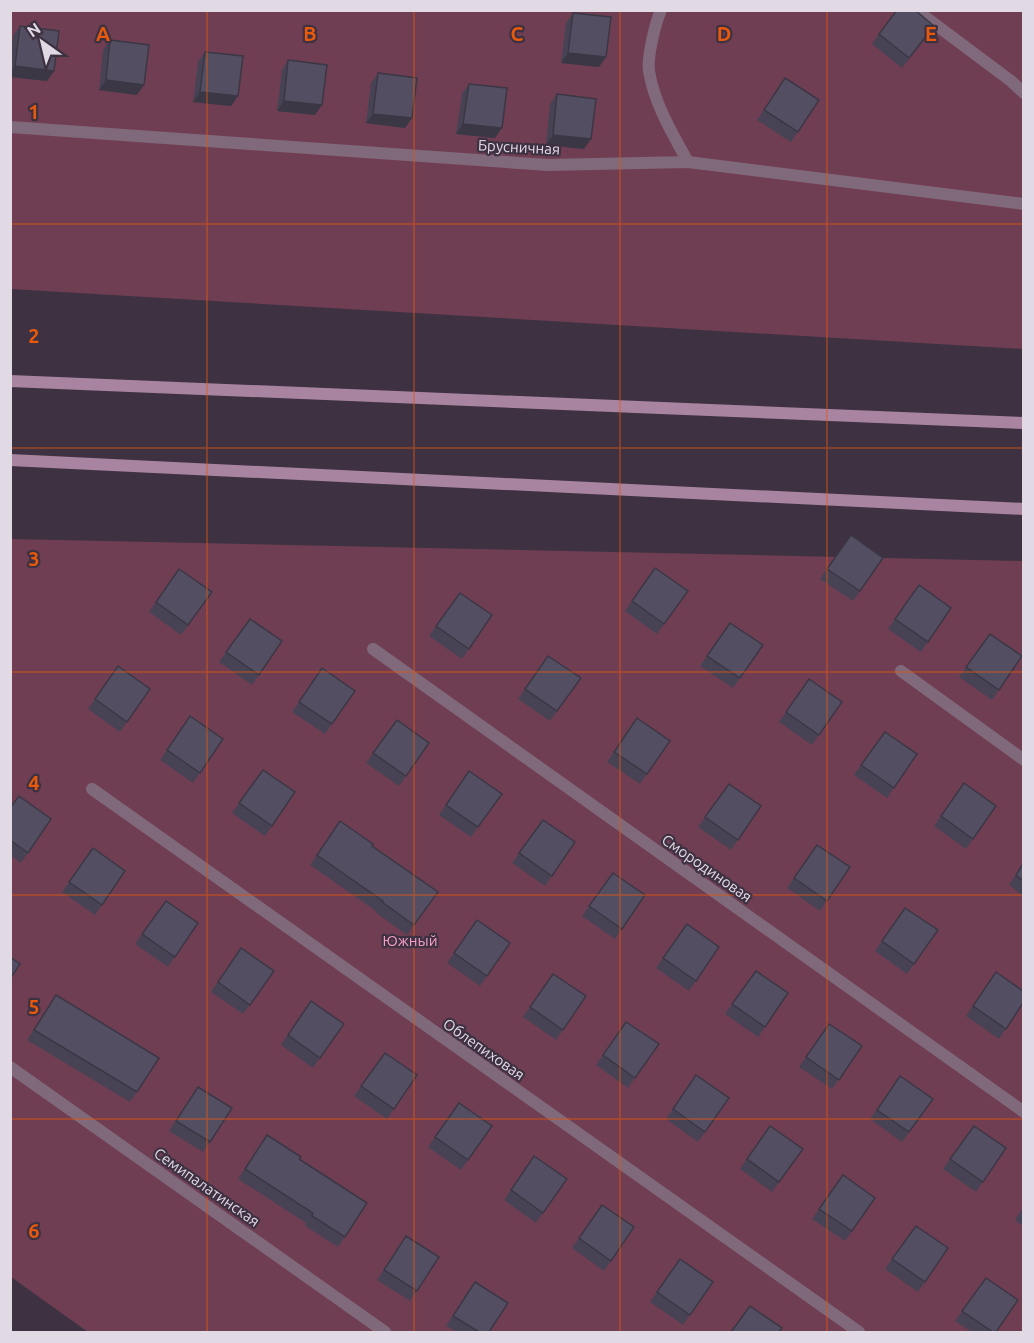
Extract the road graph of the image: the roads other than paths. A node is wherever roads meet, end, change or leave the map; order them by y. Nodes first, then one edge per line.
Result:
1 (661, 10) edge
2 (915, 10) edge
3 (1023, 93) edge
4 (10, 127) edge
5 (688, 162) junction
6 (1023, 204) edge
7 (10, 381) edge
8 (1023, 423) edge
9 (10, 460) edge
10 (1023, 509) edge
11 (373, 649) dead end
12 (901, 671) dead end
13 (1023, 760) edge
14 (92, 789) dead end
15 (10, 1066) edge
16 (1023, 1112) edge
17 (385, 1332) edge
18 (860, 1332) edge

1 - 5 street
2 - 3 street
4 - 5 street, Брусничная
5 - 6 street, Брусничная
7 - 8 main road
9 - 10 main road
11 - 16 street, Смородиновая
12 - 13 street
14 - 18 street, Облепиховая
15 - 17 street, Семипалатинская

